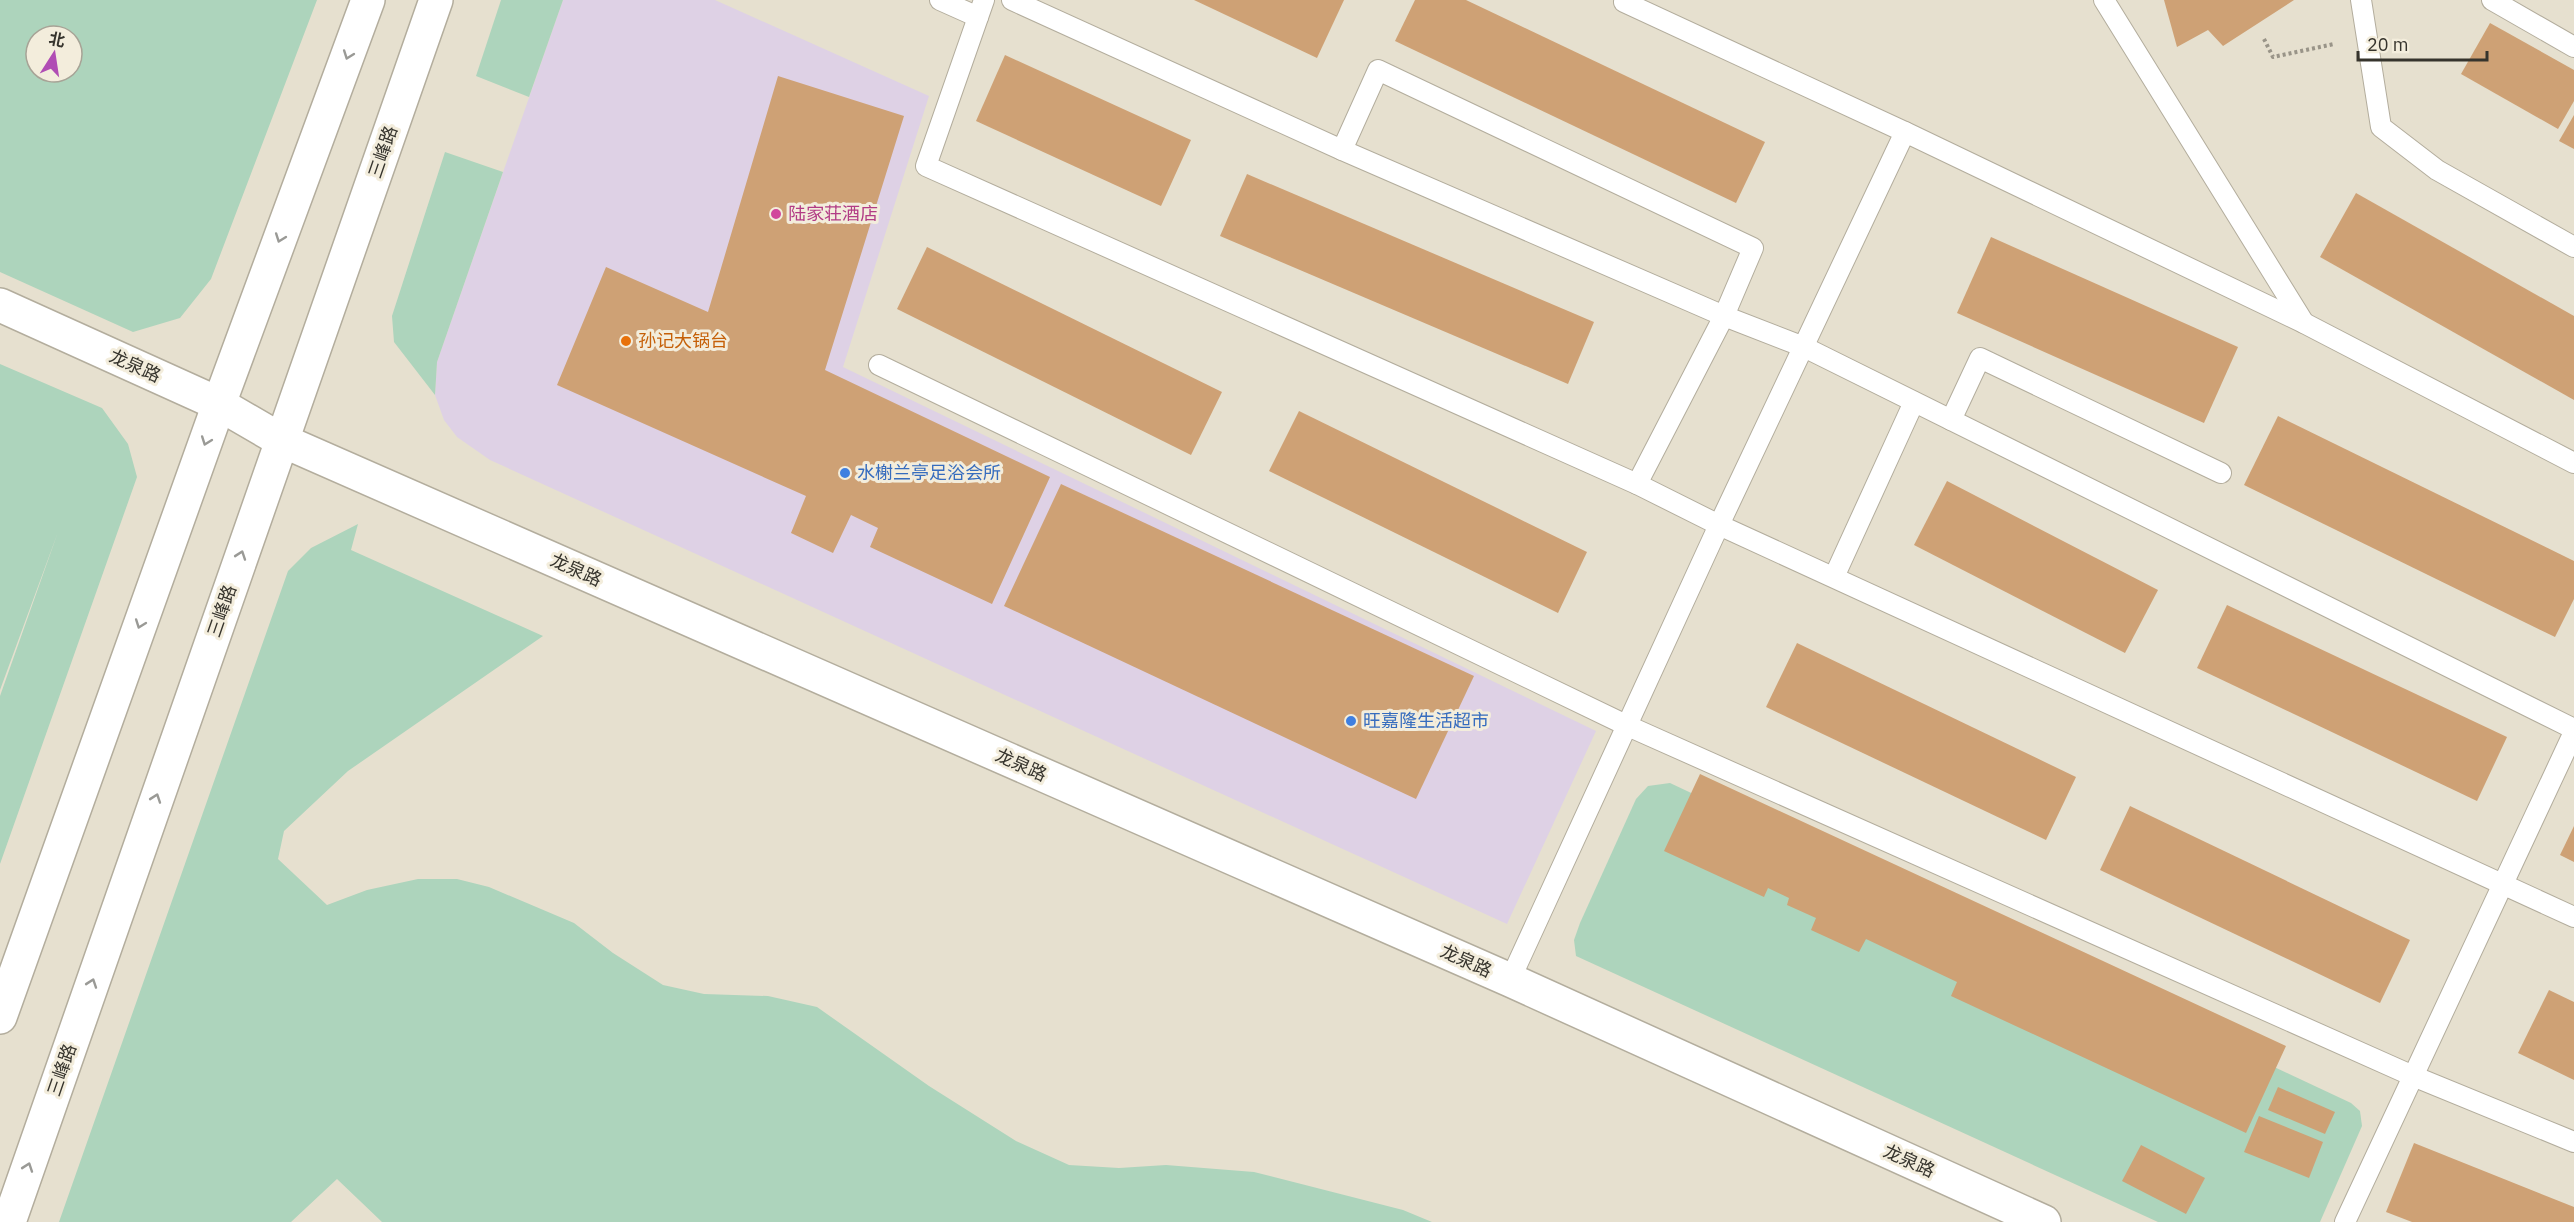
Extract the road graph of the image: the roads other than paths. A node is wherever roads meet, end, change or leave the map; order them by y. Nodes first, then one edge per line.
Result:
1 (368, 0) edge
2 (436, 0) edge
3 (940, 0) edge
4 (1012, 0) edge
5 (2104, 0) edge
6 (2361, 0) edge
7 (2492, 0) edge
8 (1628, 1) edge
9 (981, 8) edge
10 (2574, 47) edge
11 (1905, 132) junction
12 (1342, 150) junction
13 (2574, 247) edge
14 (0, 305) edge
15 (1724, 316) junction
16 (2304, 323) junction
17 (1804, 347) junction
18 (879, 365) dead end
19 (1914, 402) junction
20 (219, 404) junction
21 (1951, 420) junction
22 (281, 440) junction
23 (2574, 463) edge
24 (2221, 473) dead end
25 (1636, 484) junction
26 (1719, 525) junction
27 (1834, 577) junction
28 (1628, 726) junction
29 (2574, 731) edge
30 (2505, 884) junction
31 (2574, 917) edge
32 (1510, 980) junction
33 (0, 1017) edge
34 (2413, 1076) junction
35 (2574, 1142) edge
36 (9, 1222) edge
37 (2044, 1222) edge
38 (2345, 1222) edge

1 -> 20 main road
2 - 22 main road, 三峰路
3 - 9 lane
4 - 12 lane
5 - 16 lane
6 - 13 lane
7 - 10 lane
8 - 11 lane
9 - 25 lane
11 - 16 lane
11 - 17 lane
12 - 15 lane
12 - 15 lane
14 - 20 main road, 龙泉路
15 - 17 lane
15 - 25 lane
16 - 23 lane
17 - 19 lane
17 - 26 lane
18 - 28 lane
19 - 21 lane
19 - 27 lane
20 - 22 main road, 龙泉路
20 -> 33 main road
21 - 24 lane
21 - 29 lane
22 - 32 main road, 龙泉路
36 -> 22 main road, 三峰路
25 - 26 lane
26 - 27 lane
26 - 28 lane
27 - 30 lane
28 - 32 lane
28 - 34 lane
29 - 30 lane
30 - 31 lane
30 - 34 lane
32 - 37 main road, 龙泉路
34 - 35 lane
34 - 38 lane

